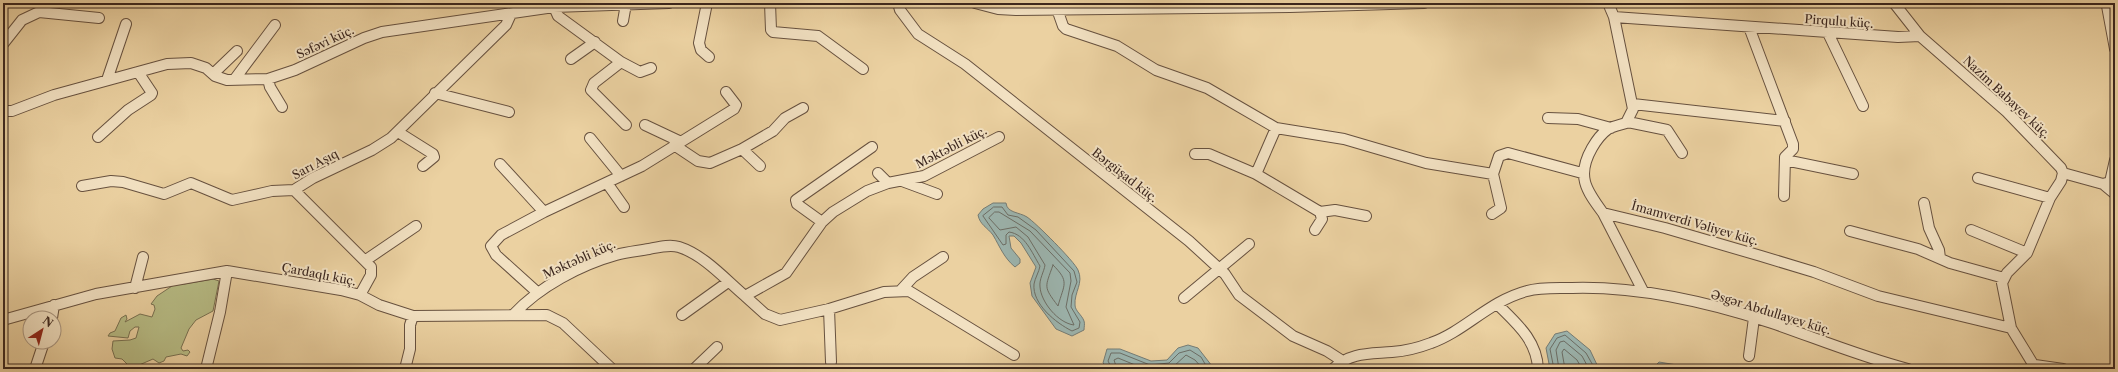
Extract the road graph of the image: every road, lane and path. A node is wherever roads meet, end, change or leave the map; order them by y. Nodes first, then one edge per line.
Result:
1 (669, 3) edge
2 (707, 3) edge
3 (770, 3) edge
4 (898, 3) edge
5 (975, 3) edge
6 (1424, 3) edge
7 (1608, 3) edge
8 (1894, 3) edge
9 (2109, 3) edge
10 (626, 4) edge
11 (554, 7) junction
12 (1057, 9) junction
13 (511, 14) junction
14 (1614, 17) junction
15 (99, 18) dead end
16 (622, 21) dead end
17 (126, 24) dead end
18 (275, 25) dead end
19 (1749, 28) junction
20 (1828, 32) junction
21 (1920, 36) junction
22 (595, 42) junction
23 (3, 44) edge
24 (2115, 49) edge
25 (237, 51) dead end
26 (709, 57) dead end
27 (571, 59) dead end
28 (621, 62) junction
29 (651, 68) dead end
30 (863, 69) dead end
31 (138, 72) junction
32 (213, 74) junction
33 (268, 79) junction
34 (106, 80) junction
35 (234, 80) junction
36 (726, 92) dead end
37 (435, 93) junction
38 (1633, 104) junction
39 (1863, 106) dead end
40 (282, 107) dead end
41 (803, 108) dead end
42 (3, 111) edge
43 (509, 112) dead end
44 (1548, 118) dead end
45 (1785, 121) junction
46 (1628, 122) junction
47 (626, 125) dead end
48 (645, 125) dead end
49 (1276, 128) junction
50 (1611, 128) junction
51 (398, 132) junction
52 (98, 137) dead end
53 (999, 137) dead end
54 (590, 138) dead end
55 (676, 143) junction
56 (872, 147) dead end
57 (742, 149) junction
58 (1682, 153) dead end
59 (1195, 154) dead end
60 (1785, 160) junction
61 (2115, 160) edge
62 (500, 164) dead end
63 (423, 166) dead end
64 (760, 166) dead end
65 (878, 173) dead end
66 (1582, 173) junction
67 (1256, 174) junction
68 (1493, 174) junction
69 (1853, 174) dead end
70 (2063, 174) junction
71 (621, 176) junction
72 (1978, 178) dead end
73 (902, 181) junction
74 (607, 183) junction
75 (888, 183) junction
76 (2103, 184) junction
77 (82, 186) dead end
78 (294, 190) junction
79 (937, 194) dead end
80 (2115, 194) edge
81 (1784, 196) dead end
82 (2050, 198) junction
83 (1924, 203) dead end
84 (624, 207) dead end
85 (544, 212) junction
86 (1320, 212) junction
87 (1603, 213) junction
88 (1492, 214) dead end
89 (1366, 216) dead end
90 (822, 222) junction
91 (416, 226) dead end
92 (1315, 230) dead end
93 (1971, 230) dead end
94 (1850, 231) dead end
95 (1249, 244) dead end
96 (2028, 253) junction
97 (143, 257) dead end
98 (943, 257) dead end
99 (1940, 258) junction
100 (366, 260) junction
101 (1220, 269) junction
102 (227, 271) junction
103 (2004, 278) junction
104 (728, 282) junction
105 (135, 288) junction
106 (901, 290) junction
107 (1642, 291) junction
108 (537, 292) junction
109 (360, 295) junction
110 (745, 296) junction
111 (1184, 298) dead end
112 (1497, 304) junction
113 (54, 306) junction
114 (828, 309) junction
115 (53, 310) edge
116 (514, 314) junction
117 (682, 315) dead end
118 (413, 316) junction
119 (1754, 318) junction
120 (3, 320) edge
121 (2011, 328) junction
122 (717, 347) dead end
123 (41, 350) edge
124 (1014, 355) dead end
125 (1749, 356) dead end
126 (1341, 360) junction
127 (831, 362) dead end
128 (2035, 367) edge
129 (35, 369) edge
130 (206, 369) edge
131 (405, 369) edge
132 (612, 369) edge
133 (694, 369) edge
134 (1333, 369) edge
135 (1538, 369) edge
136 (1908, 369) edge
137 (2063, 369) edge

1 - 10 street, Səfəvi küç.
2 - 26 street
3 - 30 street
4 - 101 street, Bərgüşad küç.
5 - 12 street
6 - 12 street
7 - 14 street
8 - 21 street, Nazim Babayev küç.
9 - 24 street
10 - 11 street, Səfəvi küç.
10 - 16 street
11 - 13 street, Səfəvi küç.
11 - 22 street
12 - 49 street
13 - 33 street, Səfəvi küç.
13 - 37 street, Sarı Aşıq
14 - 19 street, Pirqulu küç.
14 - 38 street
15 - 23 street
17 - 34 street
18 - 35 street
19 - 20 street, Pirqulu küç.
19 - 45 street
20 - 21 street, Pirqulu küç.
20 - 39 street
21 - 70 street, Nazim Babayev küç.
22 - 27 street
22 - 28 street
25 - 32 street
28 - 29 street
28 - 47 street
31 - 32 street, Səfəvi küç.
31 - 34 street, Səfəvi küç.
31 - 52 street
32 - 35 street, Səfəvi küç.
33 - 35 street, Səfəvi küç.
33 - 40 street
34 - 42 street, Səfəvi küç.
36 - 55 street
37 - 43 street
37 - 51 street, Sarı Aşıq
38 - 45 street
38 - 46 street
41 - 57 street
44 - 50 street
45 - 60 street
46 - 50 street
46 - 58 street
48 - 55 street
49 - 67 street
49 - 68 street
50 - 66 street
51 - 63 street
51 - 78 street, Sarı Aşıq
53 - 73 street, Məktəbli küç.
54 - 71 street
55 - 57 street
55 - 71 street
56 - 90 street
57 - 64 street
59 - 67 street
60 - 69 street
60 - 81 street
61 - 76 street
62 - 85 street
65 - 75 street
66 - 68 street
66 - 87 street
67 - 86 street
68 - 88 street
70 - 76 street
70 - 82 street
71 - 74 street
72 - 82 street
73 - 75 street, Məktəbli küç.
73 - 79 street
74 - 84 street
74 - 85 street
75 - 90 street, Məktəbli küç.
76 - 80 street
77 - 78 street, Sarı Aşıq
78 - 100 street
82 - 96 street
83 - 99 street
85 - 108 street
86 - 89 street
86 - 92 street
87 - 107 street
87 - 121 street, İmamverdi Vəliyev küç.
90 - 110 street, Məktəbli küç.
91 - 100 street
93 - 96 street
94 - 99 street
95 - 101 street
96 - 103 street
97 - 105 street
98 - 106 street
99 - 103 street
100 - 109 street
101 - 111 street
101 - 126 street, Bərgüşad küç.
102 - 105 street, Çardaqlı küç.
102 - 109 street, Çardaqlı küç.
102 - 130 street
103 - 121 street
104 - 108 street, Məktəbli küç.
104 - 110 street, Məktəbli küç.
104 - 117 street
105 - 113 street, Çardaqlı küç.
106 - 114 street
106 - 124 street
107 - 112 street, Əsgər Abdullayev küç.
107 - 119 street, Əsgər Abdullayev küç.
108 - 116 street, Məktəbli küç.
109 - 118 street, Çardaqlı küç.
110 - 114 street
112 - 126 street, Əsgər Abdullayev küç.
112 - 135 street
113 - 115 street
113 - 120 street, Çardaqlı küç.
114 - 127 street
116 - 118 street, Çardaqlı küç.
116 - 132 street, Çardaqlı küç.
118 - 131 street
119 - 125 street
119 - 136 street, Əsgər Abdullayev küç.
121 - 128 street
122 - 133 street
123 - 129 street
126 - 134 street, Əsgər Abdullayev küç.
128 - 137 street

